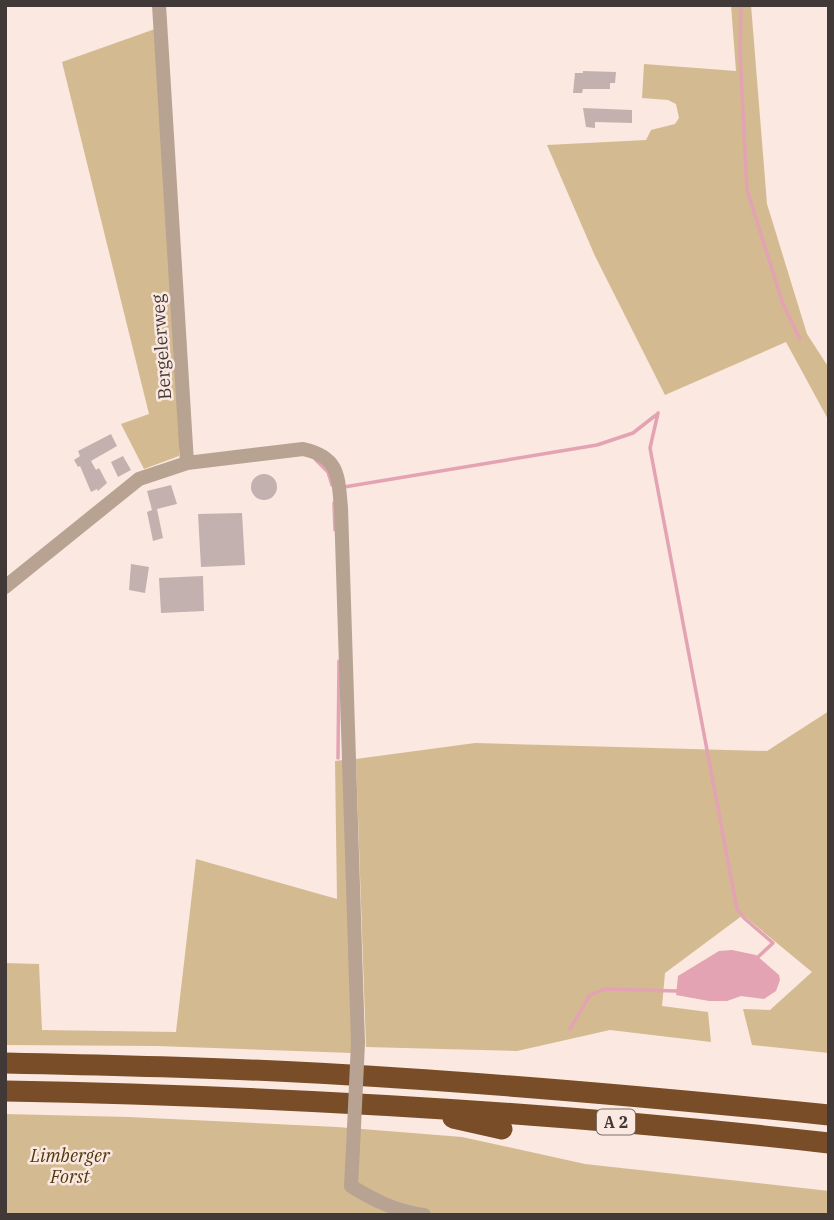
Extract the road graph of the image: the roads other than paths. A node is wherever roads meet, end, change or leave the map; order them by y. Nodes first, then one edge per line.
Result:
1 (159, 5) edge
2 (187, 463) junction
3 (5, 587) edge
4 (5, 1063) edge
5 (516, 1071) dead end
6 (441, 1081) junction
7 (5, 1091) edge
8 (403, 1105) junction
9 (829, 1115) edge
10 (502, 1129) dead end
11 (829, 1143) edge
12 (424, 1215) edge

1 - 2 street, Bergelerweg
2 - 3 street
2 - 12 street, bridge
4 - 6 highway, A 2
5 - 6 highway
6 - 9 highway, A 2
7 - 8 highway, A 2
8 - 10 highway
8 - 11 highway, A 2

